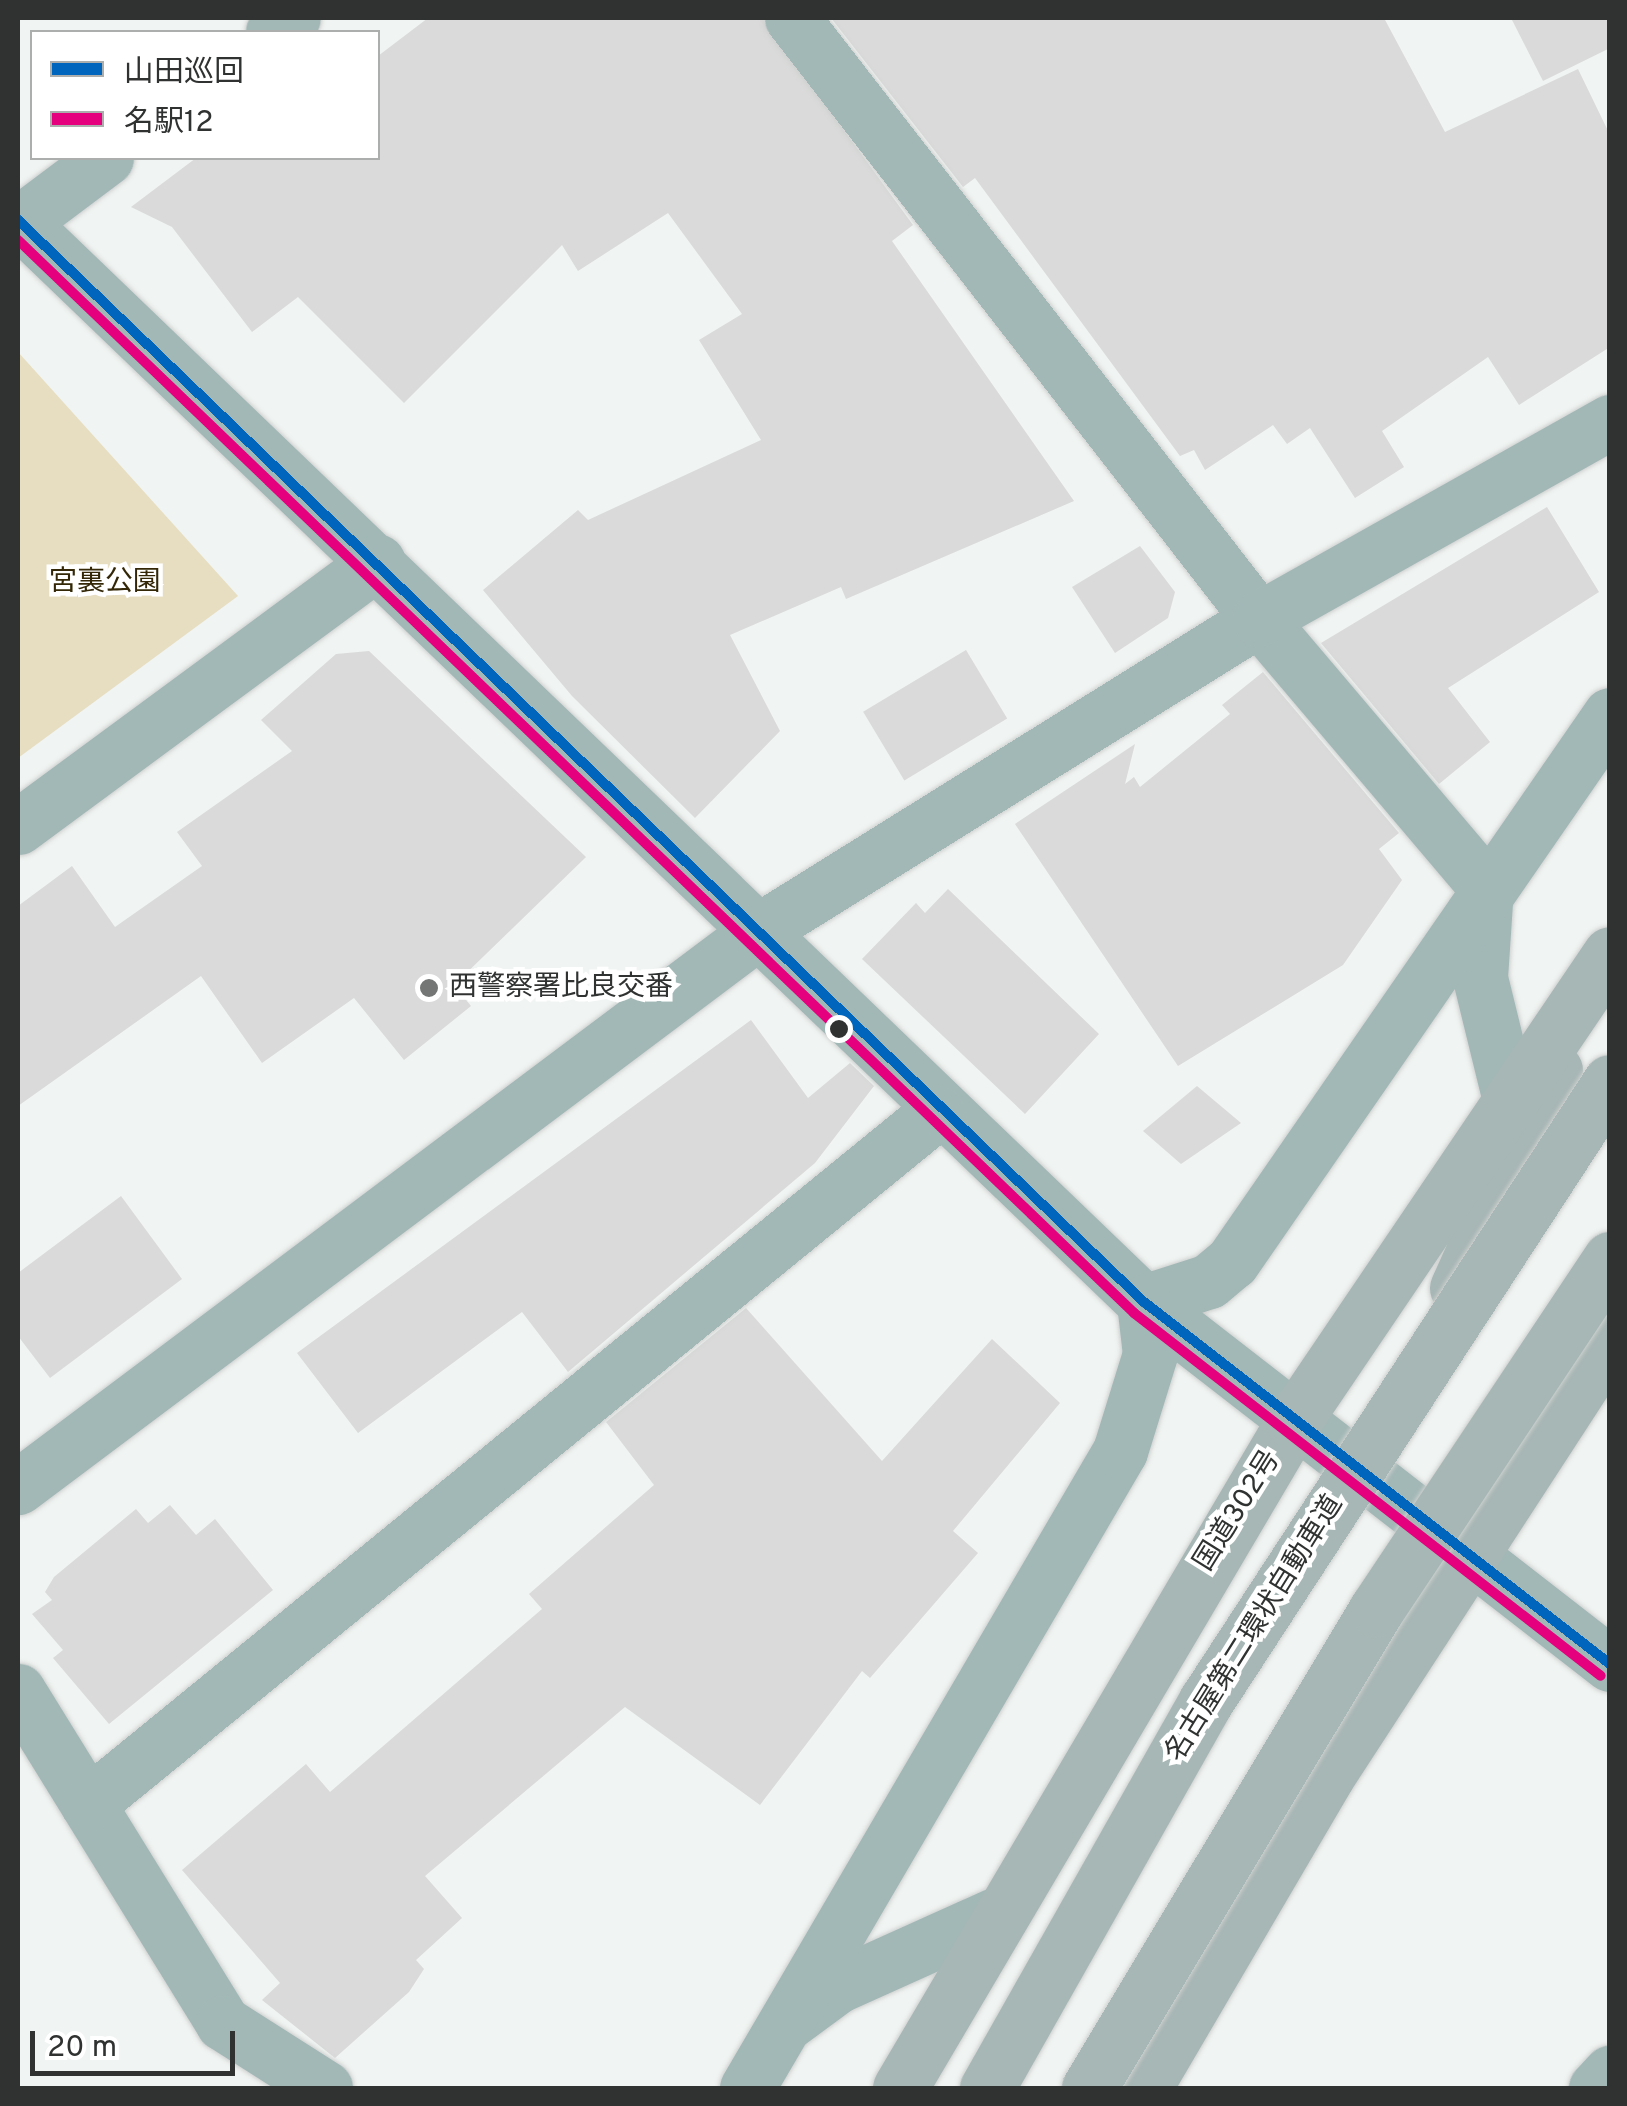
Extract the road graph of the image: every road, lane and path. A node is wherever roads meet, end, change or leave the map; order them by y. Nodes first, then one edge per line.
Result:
1 (792, 18) edge
2 (103, 160) edge
3 (18, 222) edge
4 (1610, 422) edge
5 (378, 562) junction
6 (1259, 620) junction
7 (1610, 715) edge
8 (18, 827) edge
9 (1486, 886) junction
10 (763, 928) junction
11 (1610, 954) edge
12 (1610, 1082) edge
13 (1508, 1092) junction
14 (936, 1112) junction
15 (1610, 1259) edge
16 (1144, 1302) junction
17 (1610, 1342) edge
18 (1421, 1368) junction
19 (1293, 1422) junction
20 (18, 1487) edge
21 (1466, 1555) junction
22 (1610, 1664) edge
23 (18, 1691) edge
24 (88, 1804) junction
25 (995, 1915) junction
26 (779, 2030) junction
27 (1610, 2073) edge
28 (326, 2088) edge
29 (747, 2088) edge
30 (900, 2088) edge
31 (987, 2088) edge
32 (1090, 2088) edge
33 (1144, 2088) edge
34 (1596, 2088) edge

1 - 6 street
2 - 3 street
3 - 5 street
4 - 6 street
5 - 8 street
5 - 10 street
6 - 9 street
6 - 10 street
7 - 9 street
9 - 13 street
9 - 16 street
10 - 14 street
10 - 20 street
11 - 13 highway, 国道302号
11 - 18 highway, bridge
12 - 18 highway, 名古屋第二環状自動車道, bridge
13 - 19 highway, 国道302号
14 - 16 street
14 - 24 street
15 - 32 highway, bridge
16 - 19 street
16 - 26 street
17 - 21 highway
18 - 31 highway, 名古屋第二環状自動車道, bridge
19 - 21 street
19 - 25 highway, 国道302号
21 - 22 street
21 - 33 highway
23 - 24 street
24 - 28 street
25 - 26 street
25 - 30 highway, 国道302号
26 - 29 street
27 - 34 street

